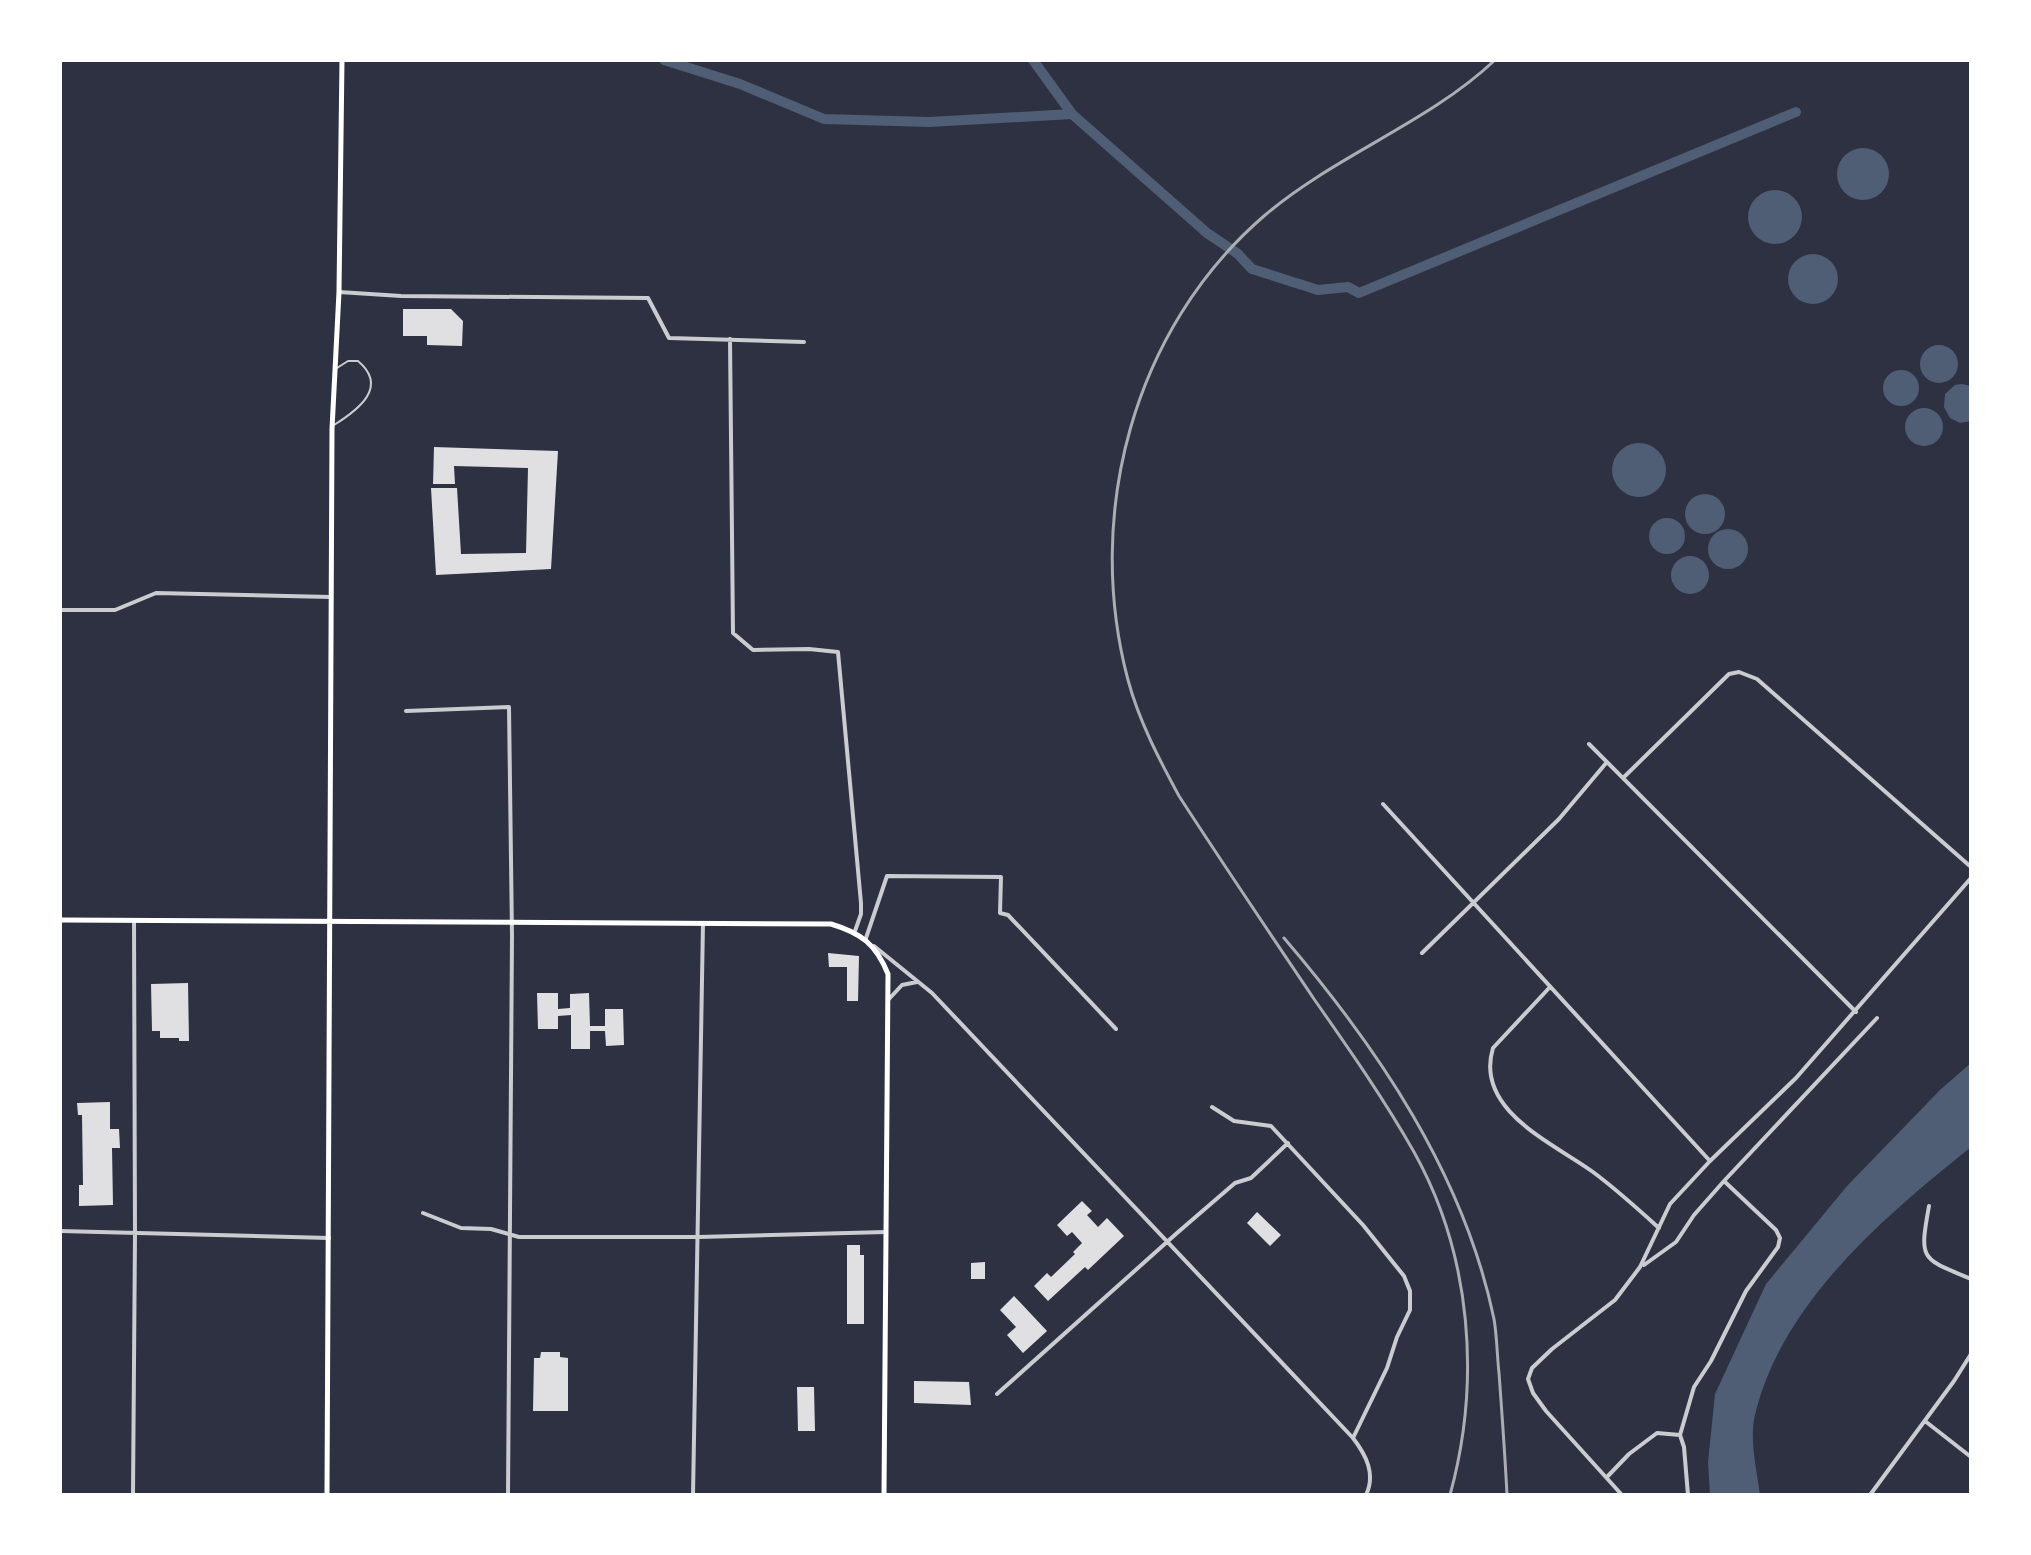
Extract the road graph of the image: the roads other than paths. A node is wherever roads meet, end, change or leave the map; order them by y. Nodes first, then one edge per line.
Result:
1 (342, 60) edge
2 (339, 292) junction
3 (730, 339) junction
4 (804, 342) dead end
5 (335, 371) junction
6 (333, 426) junction
7 (331, 597) junction
8 (60, 610) edge
9 (406, 711) dead end
10 (1589, 744) dead end
11 (1607, 762) junction
12 (1623, 778) junction
13 (1383, 804) dead end
14 (1971, 867) edge
15 (1971, 878) edge
16 (1473, 903) junction
17 (60, 920) edge
18 (134, 920) junction
19 (330, 921) junction
20 (511, 921) junction
21 (703, 923) junction
22 (855, 931) junction
23 (866, 938) junction
24 (874, 946) junction
25 (1422, 953) dead end
26 (917, 982) junction
27 (1550, 987) junction
28 (889, 999) junction
29 (1856, 1012) junction
30 (1877, 1018) dead end
31 (1116, 1029) dead end
32 (1212, 1107) dead end
33 (1288, 1143) junction
34 (1710, 1161) junction
35 (1724, 1181) junction
36 (1929, 1206) dead end
37 (423, 1213) dead end
38 (1659, 1228) junction
39 (60, 1231) edge
40 (886, 1232) junction
41 (135, 1234) junction
42 (509, 1234) junction
43 (699, 1237) junction
44 (329, 1238) junction
45 (1166, 1242) junction
46 (1640, 1267) junction
47 (1971, 1279) edge
48 (1971, 1354) edge
49 (997, 1394) dead end
50 (1925, 1421) junction
51 (1680, 1435) junction
52 (1353, 1438) junction
53 (1971, 1457) edge
54 (1607, 1477) junction
55 (133, 1495) edge
56 (327, 1495) edge
57 (508, 1495) edge
58 (693, 1495) edge
59 (884, 1495) edge
60 (1366, 1495) edge
61 (1622, 1495) edge
62 (1688, 1495) edge
63 (1870, 1495) edge

1 - 2 main road
2 - 3 street
2 - 5 main road
3 - 4 street
3 - 22 street
5 - 6 main road
5 - 6 lane
6 - 7 main road
7 - 8 street
7 - 19 main road
9 - 20 street
10 - 11 street
11 - 12 street
11 - 16 street
12 - 14 street
12 - 29 street
13 - 16 street
15 - 29 street
16 - 25 street
16 - 27 street
17 - 18 main road
18 - 19 main road
18 - 41 street
19 - 20 main road
19 - 44 main road
20 - 21 main road
20 - 42 street
21 - 22 main road
21 - 43 street
22 - 23 main road
23 - 24 main road
23 - 31 street
24 - 26 street
24 - 28 main road
26 - 28 street
26 - 45 street
27 - 34 street
27 - 38 street
28 - 40 main road
29 - 34 street
30 - 35 street
32 - 33 street
33 - 45 street
33 - 52 street
34 - 38 street
35 - 46 street
35 - 51 street
36 - 47 street
37 - 42 street
38 - 46 street
39 - 41 street
40 - 43 street
40 - 59 main road
41 - 44 street
41 - 55 street
42 - 43 street
42 - 57 street
43 - 58 street
44 - 56 main road
45 - 49 street
45 - 52 street
46 - 54 street
48 - 50 street
50 - 53 street
50 - 63 street
51 - 54 street
51 - 62 street
52 - 60 street
54 - 61 street

